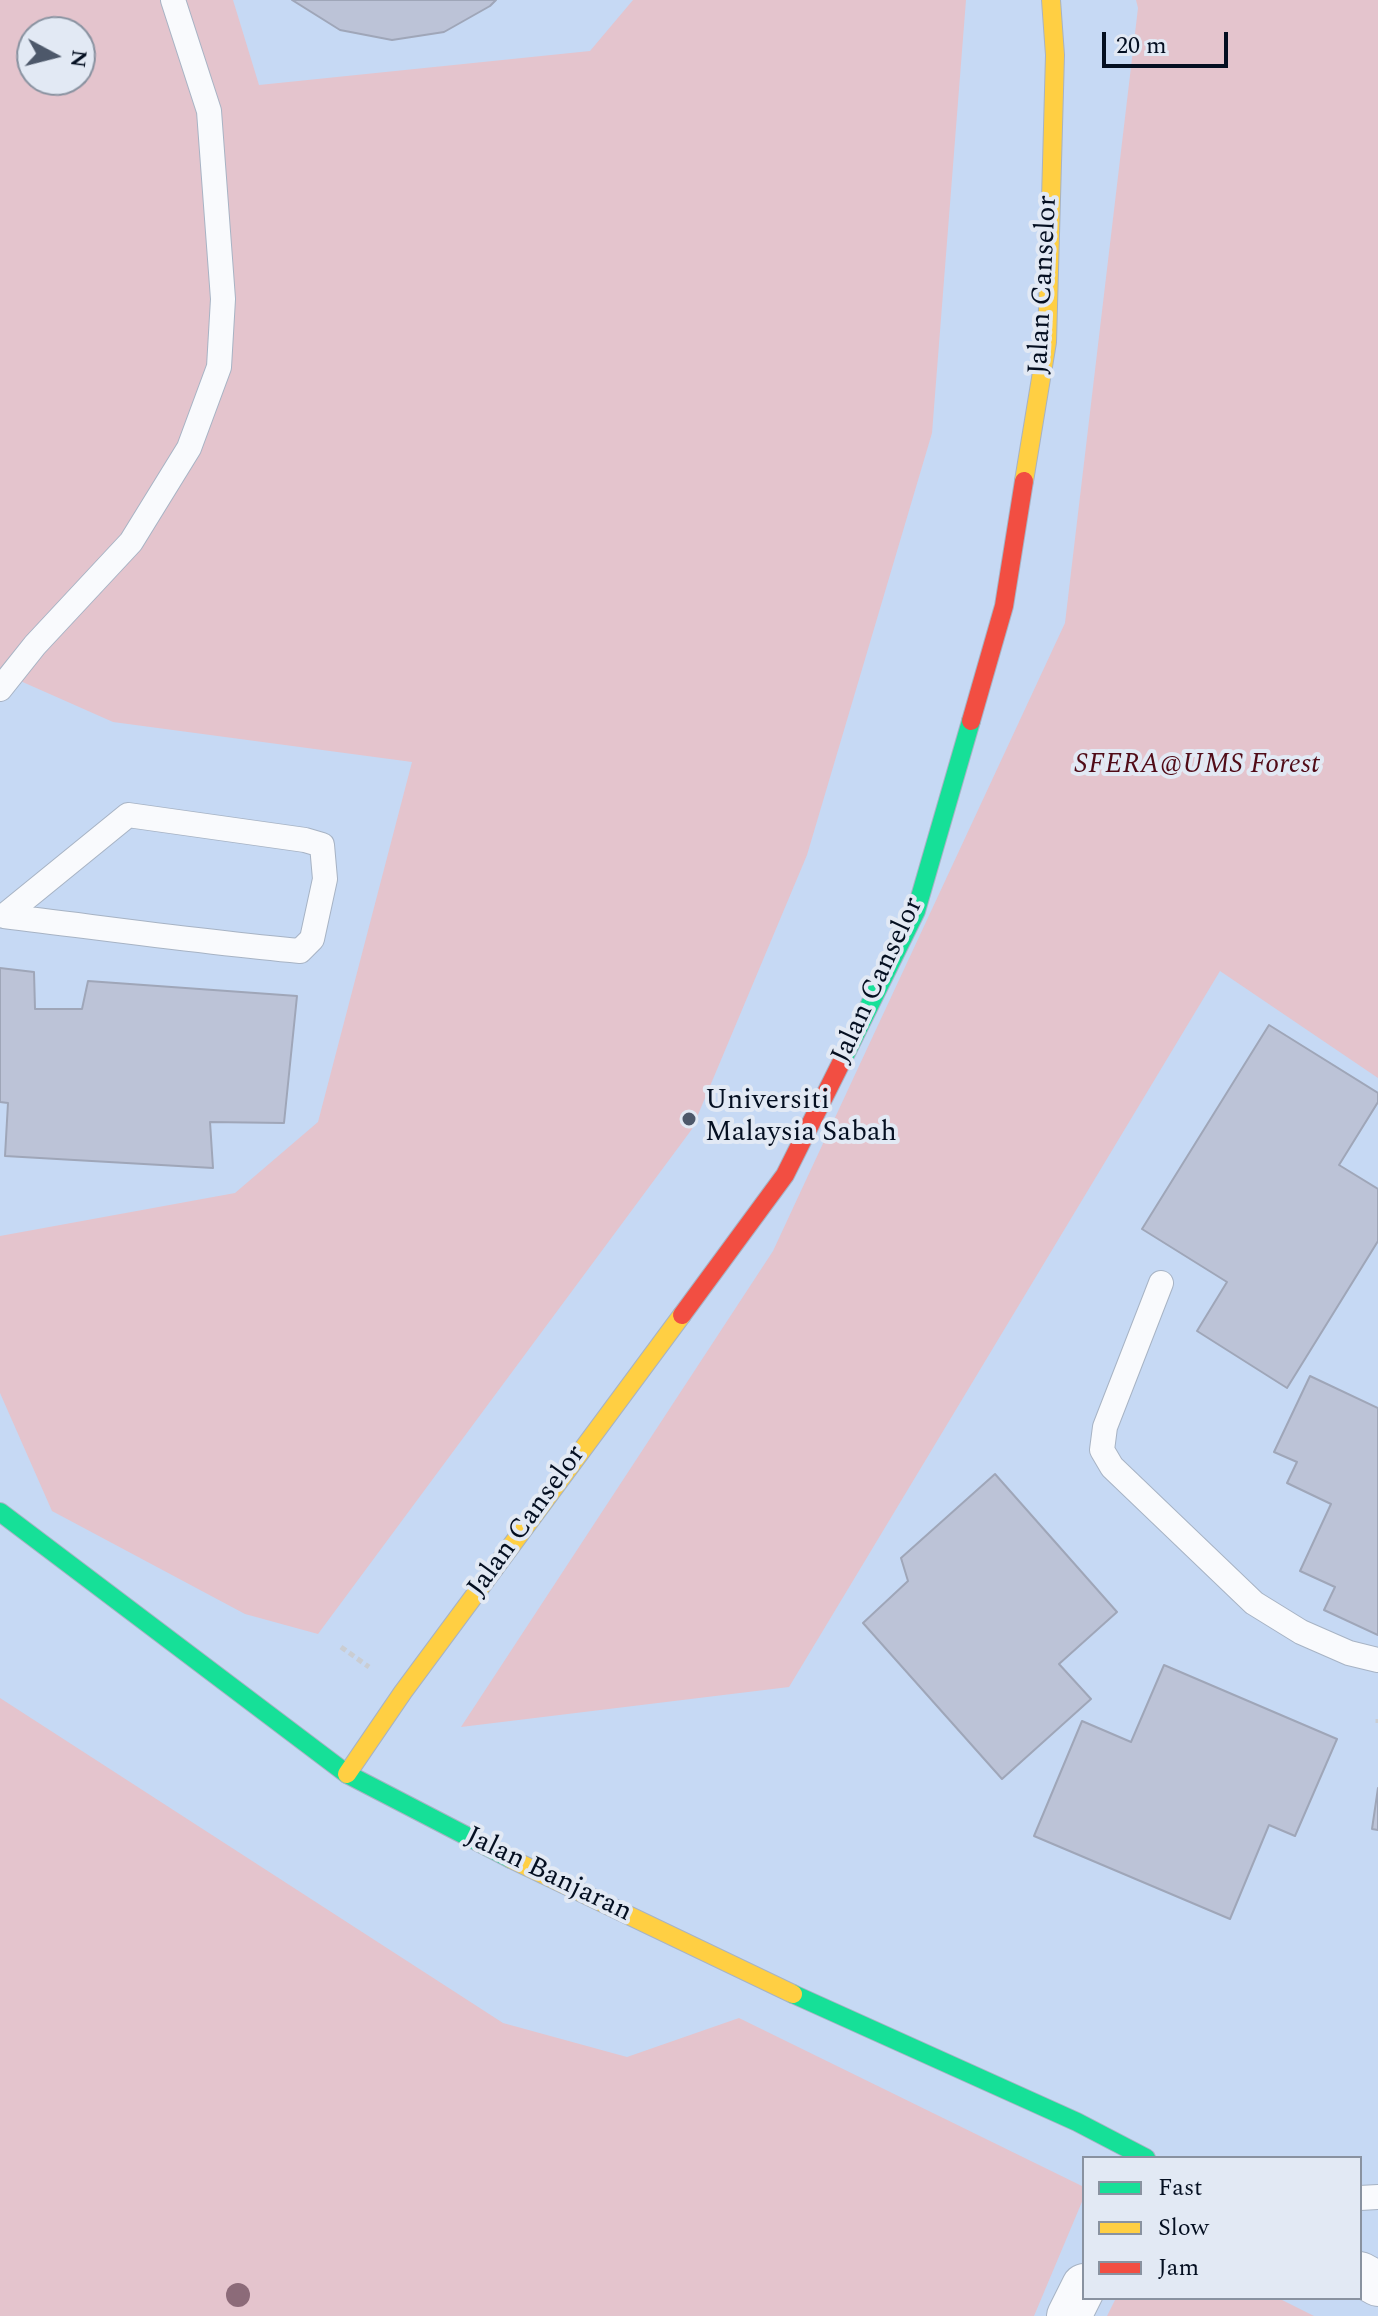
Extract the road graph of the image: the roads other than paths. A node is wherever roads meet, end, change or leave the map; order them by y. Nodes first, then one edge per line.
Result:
1 (173, 0) edge
2 (1051, 0) edge
3 (0, 689) edge
4 (2, 909) edge
5 (1161, 1283) dead end
6 (0, 1512) edge
7 (1378, 1660) edge
8 (347, 1774) junction
9 (1142, 2156) edge
10 (1082, 2290) edge
11 (1069, 2316) edge

1 - 3 lane
2 - 8 street, Jalan Canselor
4 - 4 lane
5 - 7 lane
6 - 8 street, Jalan Banjaran
8 - 9 street, Jalan Banjaran
10 - 11 street

